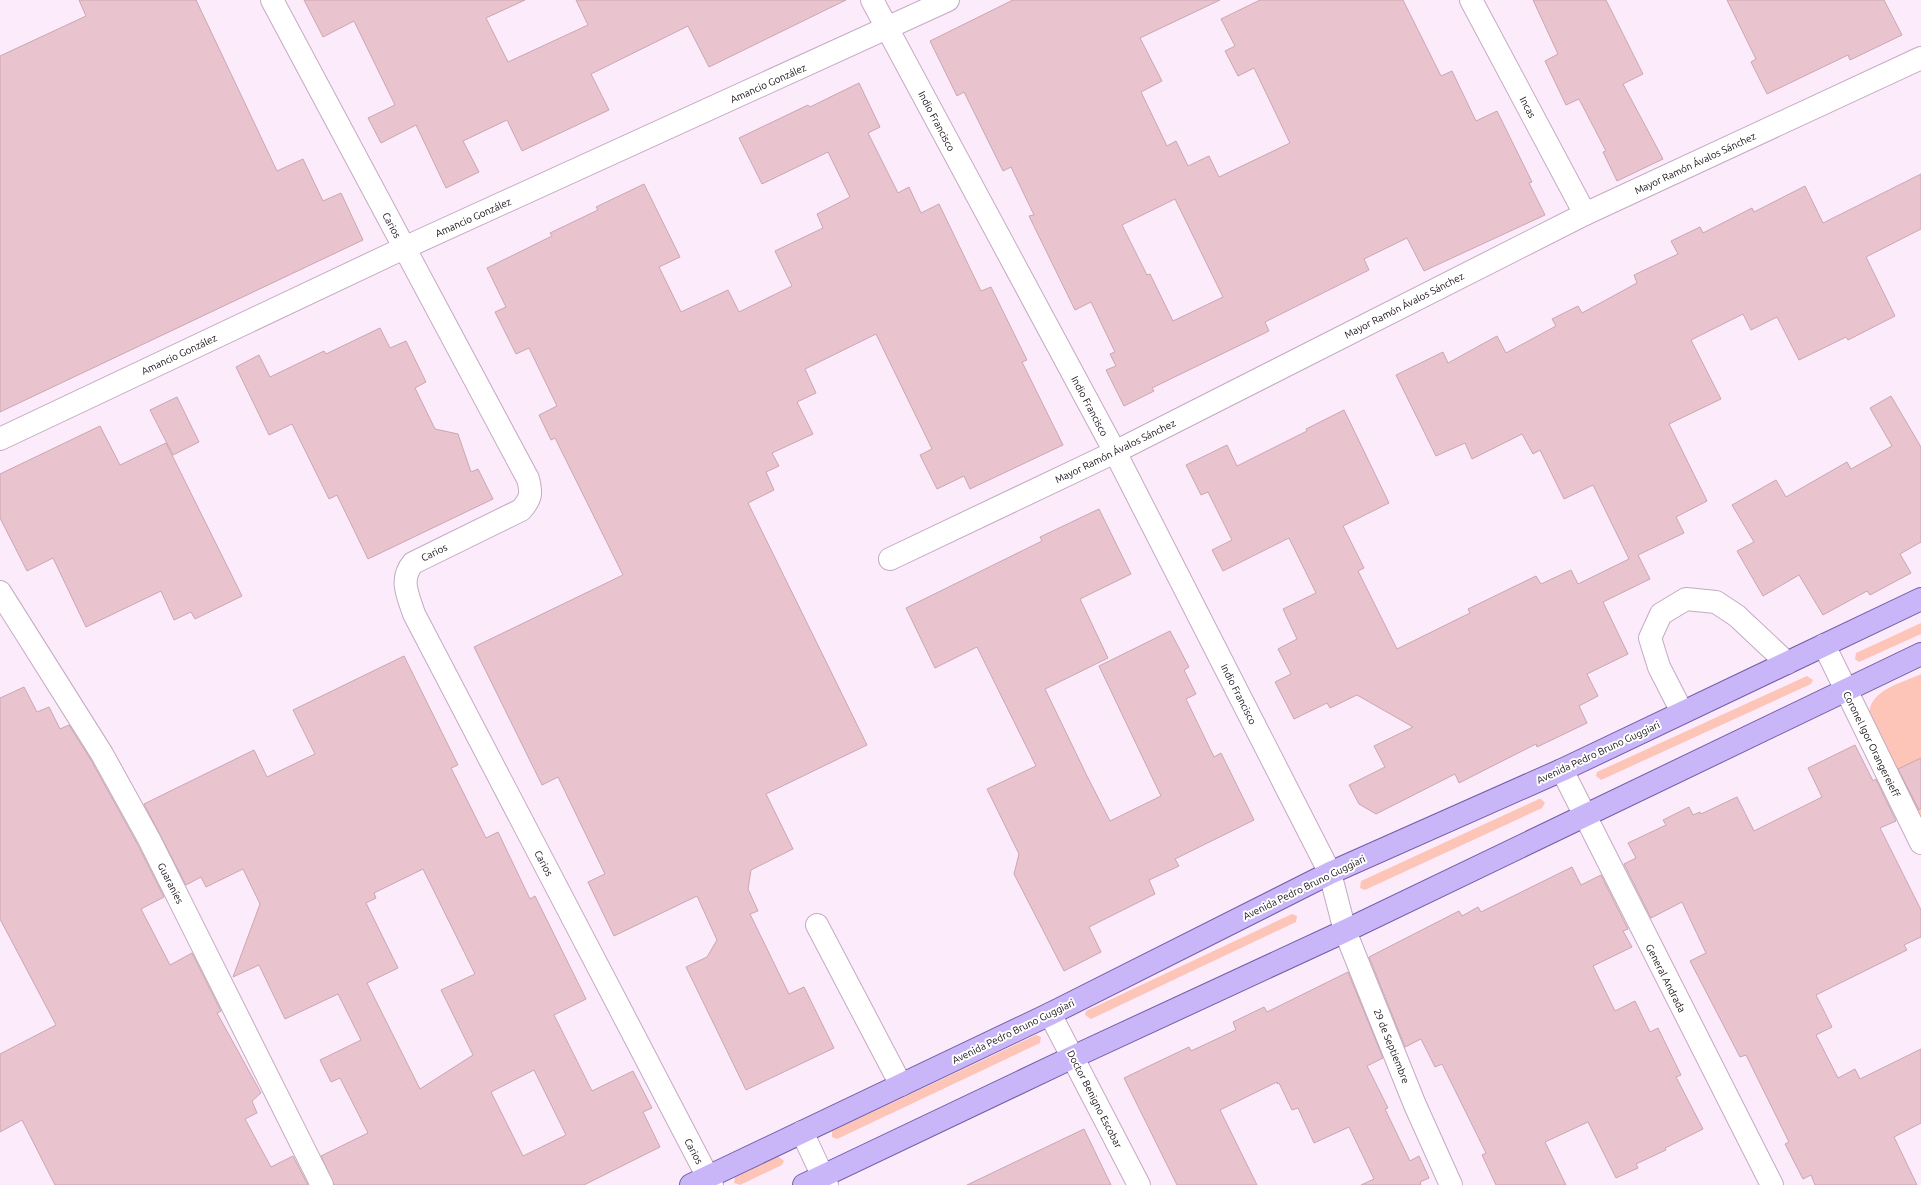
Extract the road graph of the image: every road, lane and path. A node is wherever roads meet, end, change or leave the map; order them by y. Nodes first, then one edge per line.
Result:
1 (272, 0) edge
2 (872, 0) edge
3 (948, 0) edge
4 (1471, 0) edge
5 (887, 29) junction
6 (1921, 58) edge
7 (1585, 214) junction
8 (404, 248) junction
9 (0, 439) edge
10 (1115, 452) junction
11 (890, 559) dead end
12 (0, 592) edge
13 (1921, 599) edge
14 (1824, 645) junction
15 (1921, 654) edge
16 (1787, 663) junction
17 (1845, 690) junction
18 (1682, 712) junction
19 (1562, 770) junction
20 (1584, 815) junction
21 (1921, 843) edge
22 (1330, 873) junction
23 (1338, 905) joint
24 (817, 925) dead end
25 (1346, 931) junction
26 (1050, 1014) junction
27 (1073, 1057) junction
28 (901, 1085) junction
29 (802, 1132) junction
30 (703, 1182) edge
31 (818, 1182) edge
32 (322, 1185) edge
33 (1139, 1185) edge
34 (1451, 1185) edge
35 (1772, 1185) edge

1 - 8 street, Carios
2 - 5 street, Indio Francisco
3 - 5 street, Amancio González
4 - 7 street, Incas
5 - 8 street, Amancio González
5 - 10 street, Indio Francisco
6 - 7 street, Mayor Ramón Ávalos Sánchez
7 - 10 street, Mayor Ramón Ávalos Sánchez
8 - 9 street, Amancio González
8 - 30 street, Carios
10 - 11 street, Mayor Ramón Ávalos Sánchez
10 - 22 street, Indio Francisco
12 - 32 street, Guaraníes
13 - 14 main road, Avenida Pedro Bruno Guggiari
14 - 16 main road, Avenida Pedro Bruno Guggiari
14 - 17 street, Coronel Igor Orangereieff
15 - 17 main road
16 - 18 main road, Avenida Pedro Bruno Guggiari
16 - 18 street
17 - 20 main road
17 - 21 street, Coronel Igor Orangereieff
18 - 19 main road, Avenida Pedro Bruno Guggiari
19 - 20 street, General Andrada
19 - 22 main road, Avenida Pedro Bruno Guggiari
20 - 25 main road
20 - 35 street, General Andrada
22 - 23 street, Indio Francisco
22 - 26 main road, Avenida Pedro Bruno Guggiari
23 - 25 street, 29 de Septiembre
24 - 28 street
25 - 27 main road
25 - 34 street, 29 de Septiembre
26 - 27 street, Doctor Benigno Escobar
26 - 28 main road, Avenida Pedro Bruno Guggiari
27 - 31 main road
27 - 33 street, Doctor Benigno Escobar
28 - 29 main road, Avenida Pedro Bruno Guggiari
29 - 30 main road, Avenida Pedro Bruno Guggiari
29 - 31 street

